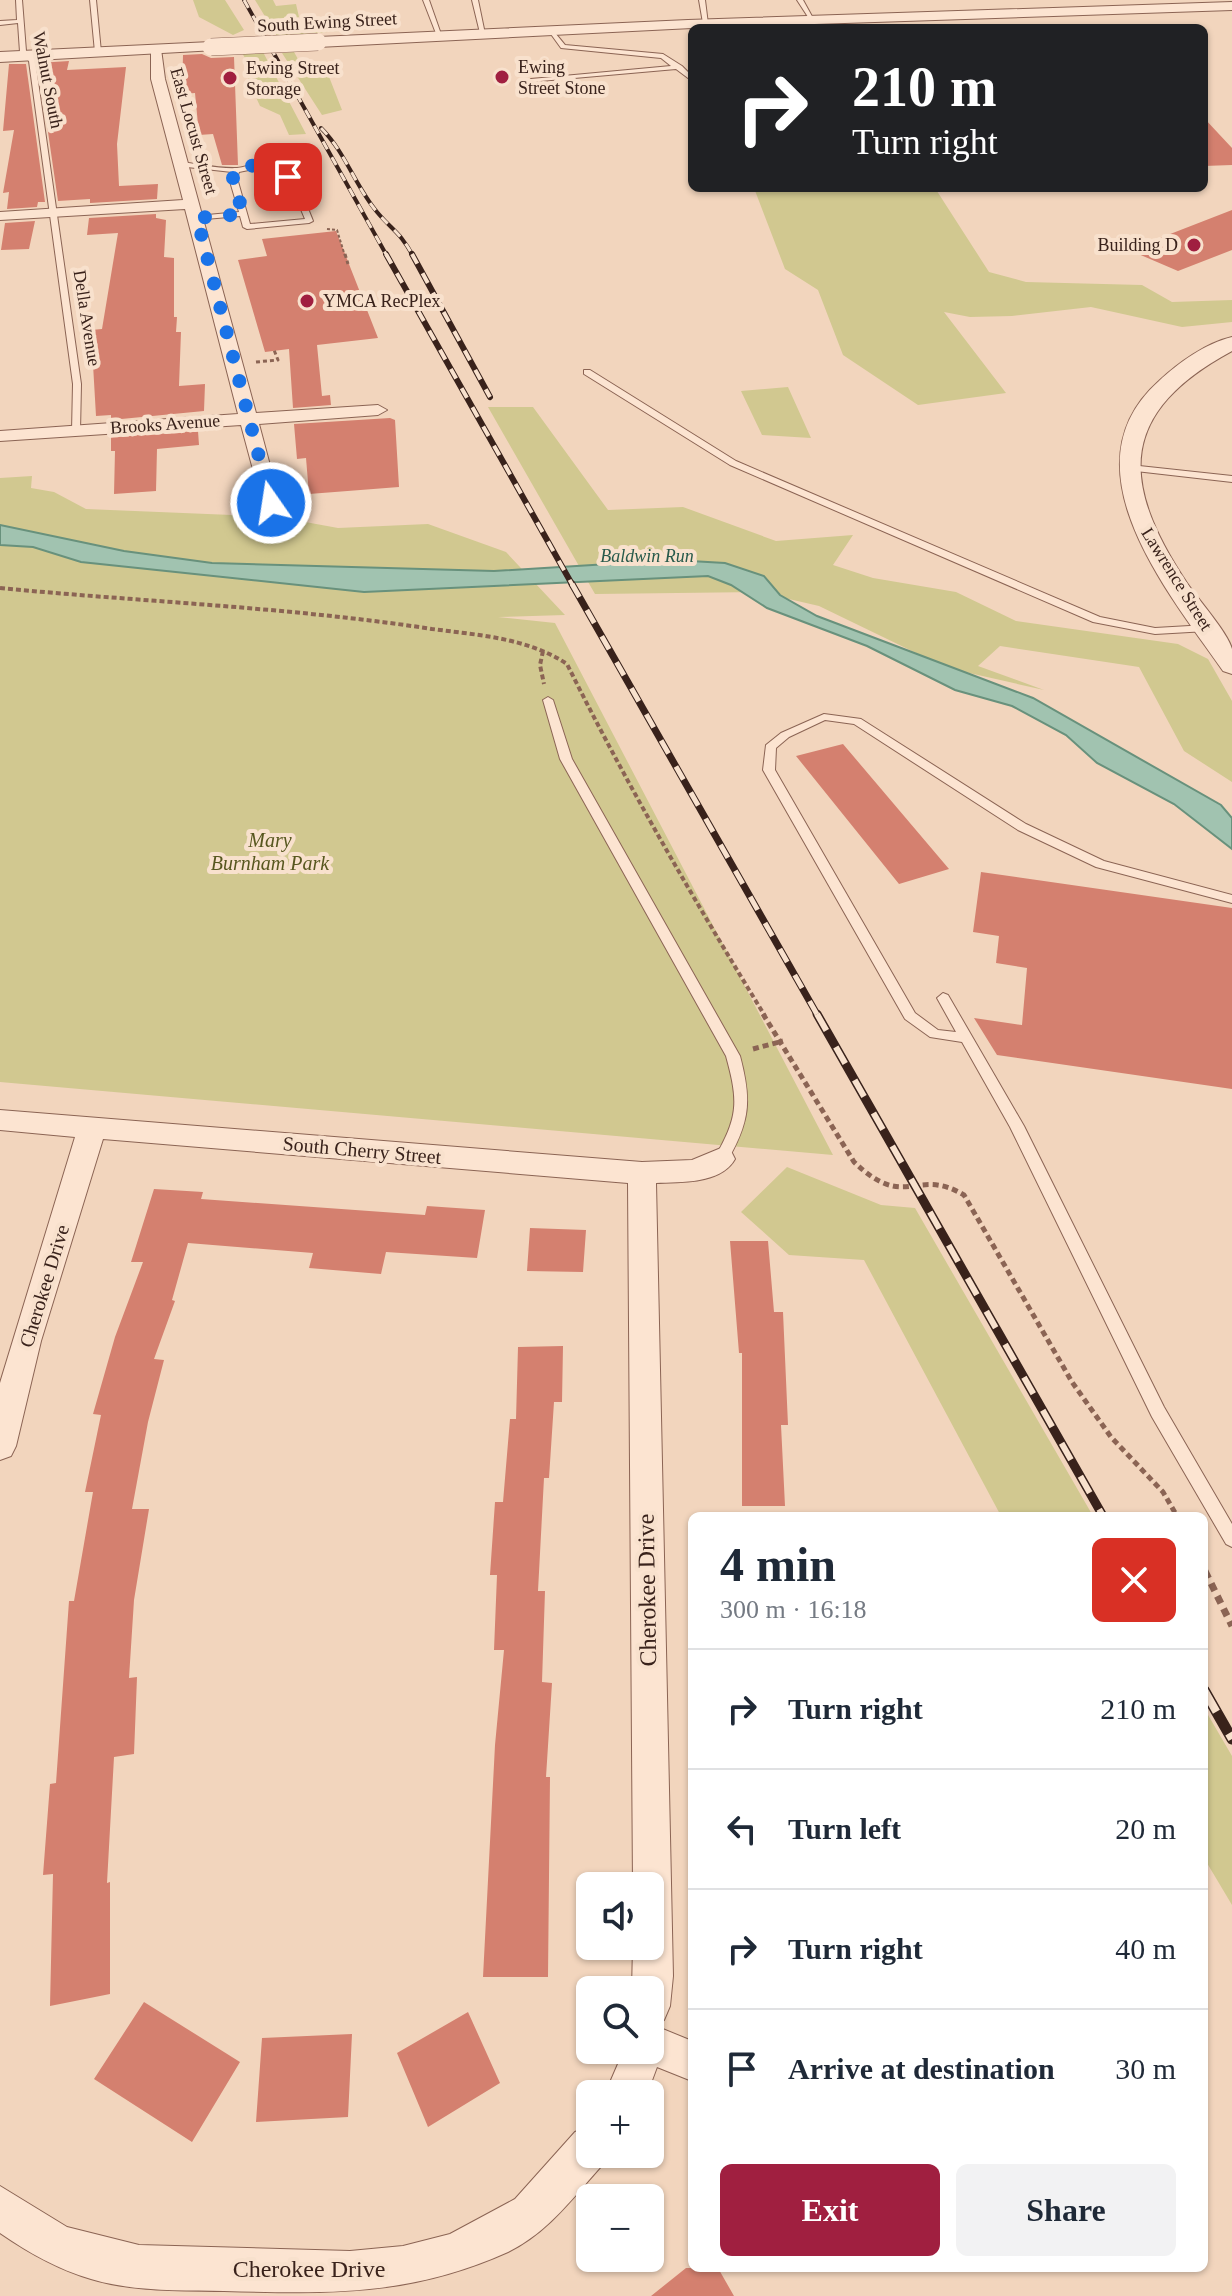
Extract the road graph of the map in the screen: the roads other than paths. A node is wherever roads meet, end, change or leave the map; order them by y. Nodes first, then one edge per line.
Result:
1 (19, 0) edge
2 (93, 0) edge
3 (426, 0) edge
4 (475, 0) edge
5 (702, 0) edge
6 (800, 0) edge
7 (1232, 6) edge
8 (21, 21) junction
9 (820, 22) edge
10 (0, 23) edge
11 (706, 23) junction
12 (880, 23) edge
13 (551, 30) junction
14 (483, 33) junction
15 (440, 36) junction
16 (155, 49) junction
17 (98, 52) junction
18 (27, 56) junction
19 (0, 57) edge
20 (680, 67) junction
21 (688, 75) edge
22 (531, 81) dead end
23 (181, 164) junction
24 (236, 170) junction
25 (196, 211) junction
26 (53, 213) junction
27 (243, 214) junction
28 (0, 216) edge
29 (1232, 343) edge
30 (587, 372) dead end
31 (378, 410) dead end
32 (251, 418) junction
33 (76, 431) junction
34 (0, 436) edge
35 (1130, 468) junction
36 (1232, 479) edge
37 (271, 503) dead end
38 (1207, 628) junction
39 (1232, 666) edge
40 (548, 700) road end
41 (1232, 899) edge
42 (943, 998) dead end
43 (966, 1038) junction
44 (0, 1120) edge
45 (92, 1128) junction
46 (721, 1159) joint
47 (642, 1173) junction
48 (0, 1446) edge
49 (1232, 1539) edge
50 (652, 1976) edge
51 (664, 2050) edge
52 (688, 2059) edge
53 (576, 2163) edge
54 (0, 2207) edge

1 - 8 lane, Walnut South
2 - 17 lane
3 - 15 lane
4 - 14 lane
5 - 11 lane
6 - 9 lane
7 - 12 street, South Ewing Street
8 - 10 lane
8 - 18 lane, Walnut South
9 - 11 street, South Ewing Street
9 - 12 street, South Ewing Street
11 - 13 street, South Ewing Street
13 - 14 street, South Ewing Street
13 - 20 lane
14 - 15 street, South Ewing Street
15 - 16 street, South Ewing Street, bridge
16 - 17 street, South Ewing Street
16 - 23 street, East Locust Street
17 - 18 street, South Ewing Street
18 - 19 street, South Ewing Street
18 - 26 lane, Walnut South
20 - 21 lane
20 - 22 lane
23 - 24 lane
23 - 25 street, East Locust Street
24 - 27 lane
24 - 27 lane
25 - 26 street
25 - 27 lane
25 - 32 street, East Locust Street
26 - 28 street
26 - 33 lane, Della Avenue
29 - 35 street, Lawrence Street
30 - 38 lane
31 - 32 street, Brooks Avenue
32 - 33 street, Brooks Avenue
32 - 37 street, East Locust Street
33 - 34 street, Brooks Avenue
35 - 36 lane
35 - 38 street, Lawrence Street
38 - 39 street, Lawrence Street
40 - 46 lane
41 - 43 lane
42 - 43 lane
43 - 49 lane
44 - 45 street, South Cherry Street
45 - 47 street, South Cherry Street
45 - 48 street, Cherokee Drive
46 - 47 street, South Cherry Street
47 - 50 street, Cherokee Drive
51 - 52 street
53 - 54 street, Cherokee Drive

